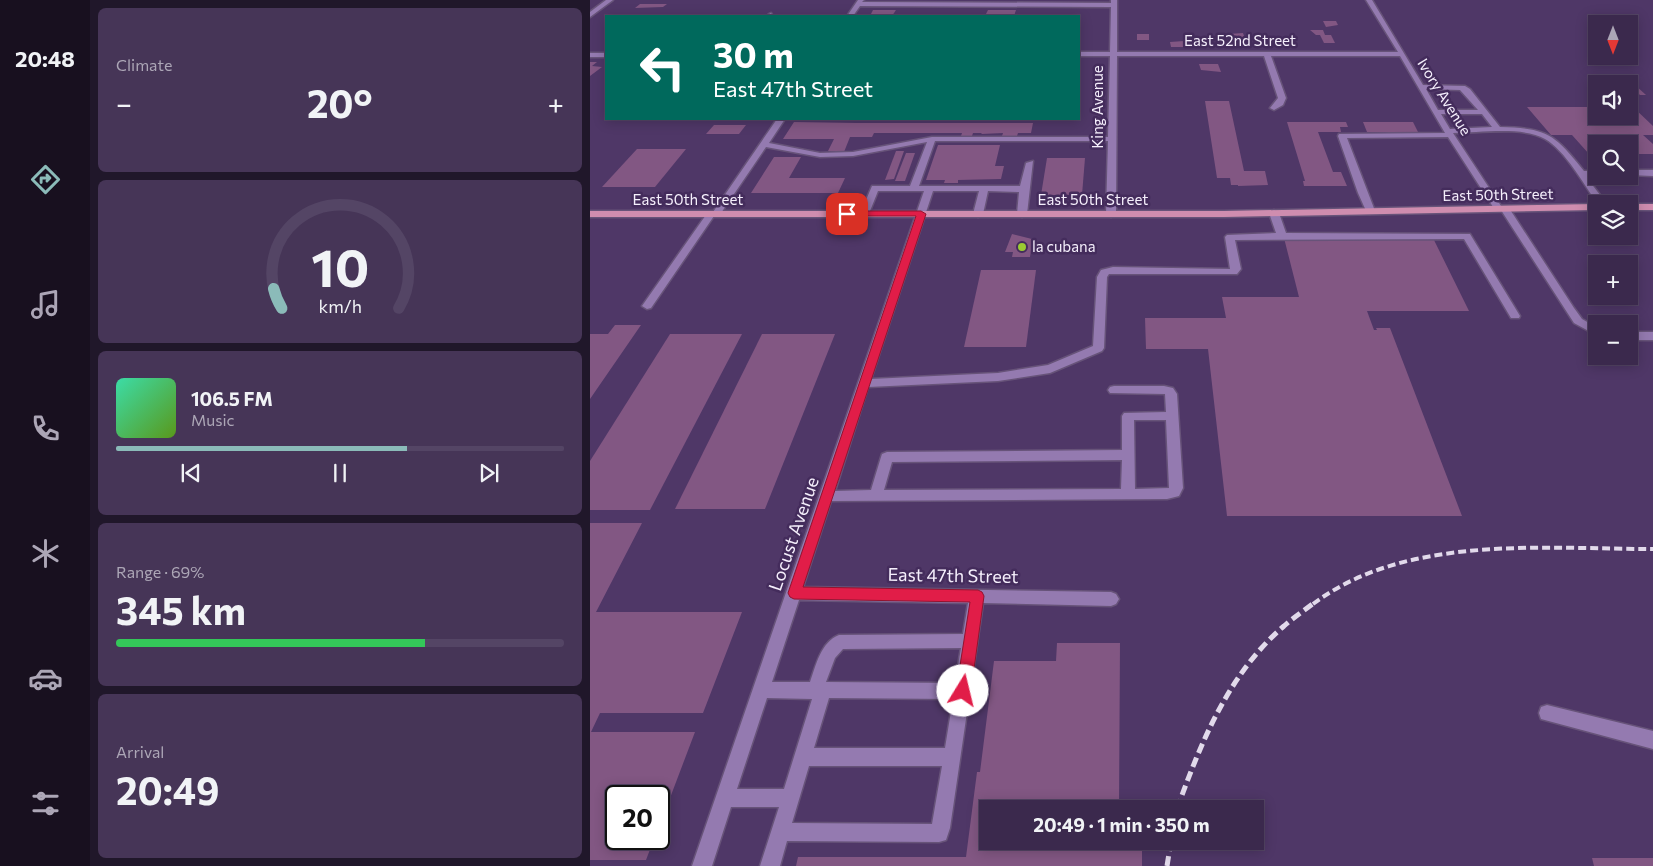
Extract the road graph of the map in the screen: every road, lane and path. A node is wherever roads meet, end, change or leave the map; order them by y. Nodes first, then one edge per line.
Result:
1 (610, 0) edge
2 (1369, 0) edge
3 (859, 2) edge
4 (1114, 2) edge
5 (590, 15) edge
6 (851, 15) edge
7 (1080, 54) edge
8 (1112, 54) junction
9 (1267, 54) junction
10 (1401, 54) junction
11 (590, 55) edge
12 (605, 55) edge
13 (1420, 87) junction
14 (1274, 108) dead end
15 (1436, 112) junction
16 (1484, 112) junction
17 (780, 120) edge
18 (1498, 130) junction
19 (1450, 133) junction
20 (932, 139) junction
21 (1112, 139) junction
22 (764, 144) junction
23 (1030, 163) dead end
24 (1638, 173) edge
25 (1653, 173) edge
26 (1582, 174) junction
27 (1588, 174) edge
28 (913, 189) junction
29 (929, 189) junction
30 (984, 189) junction
31 (1024, 189) junction
32 (1596, 195) edge
33 (1588, 207) edge
34 (1638, 207) edge
35 (1653, 207) edge
36 (1501, 208) junction
37 (1370, 211) junction
38 (1274, 213) junction
39 (590, 214) edge
40 (714, 214) junction
41 (865, 214) junction
42 (921, 214) junction
43 (978, 214) junction
44 (1022, 214) junction
45 (1111, 214) junction
46 (1282, 236) junction
47 (647, 306) dead end
48 (1515, 316) dead end
49 (1588, 327) edge
50 (1638, 336) edge
51 (1653, 336) edge
52 (866, 383) junction
53 (1114, 390) dead end
54 (1172, 416) junction
55 (1128, 454) junction
56 (1128, 495) junction
57 (827, 496) junction
58 (876, 496) junction
59 (794, 593) junction
60 (978, 596) junction
61 (1111, 599) dead end
62 (971, 641) junction
63 (762, 690) junction
64 (815, 690) junction
65 (963, 691) junction
66 (1547, 712) dead end
67 (1653, 740) edge
68 (803, 757) junction
69 (952, 757) junction
70 (725, 798) junction
71 (791, 798) junction
72 (781, 832) junction
73 (702, 866) edge
74 (770, 866) edge

1 - 5 street
2 - 10 street, Ivory Avenue
3 - 4 street
3 - 6 street
4 - 8 street, King Avenue
7 - 8 street, East 52nd Street
8 - 9 street, East 52nd Street
8 - 21 street, King Avenue
9 - 10 street, East 52nd Street
9 - 14 street
10 - 13 street, Ivory Avenue
11 - 12 street
13 - 15 street, Ivory Avenue
13 - 16 street
15 - 16 street
15 - 19 street, Ivory Avenue
16 - 18 street
17 - 22 street
18 - 19 street
18 - 26 street
19 - 36 street, Ivory Avenue
19 - 37 street
20 - 21 street
20 - 22 street
20 - 28 street
21 - 45 street, King Avenue
22 - 40 street
23 - 31 street
24 - 25 street
26 - 27 street
26 - 32 street
28 - 29 street
28 - 41 street
29 - 30 street
29 - 42 street, Locust Avenue
30 - 31 street
30 - 43 street
31 - 44 street
33 - 36 main road, East 50th Street
34 - 35 main road
36 - 37 main road, East 50th Street
36 - 49 street, Ivory Avenue
37 - 38 main road, East 50th Street
38 - 45 main road, East 50th Street
38 - 46 street
39 - 40 main road, East 50th Street
40 - 41 main road, East 50th Street
40 - 47 street
41 - 42 main road, East 50th Street
42 - 43 main road, East 50th Street
42 - 52 street, Locust Avenue
43 - 44 main road, East 50th Street
44 - 45 main road, East 50th Street
46 - 48 street
46 - 52 street
50 - 51 street
52 - 57 street, Locust Avenue
53 - 54 street
54 - 55 street
54 - 56 street
55 - 56 street
55 - 58 street
56 - 58 street
57 - 58 street
57 - 59 street, Locust Avenue
59 - 60 street, East 47th Street
59 - 63 street, Locust Avenue
60 - 61 street, East 47th Street
60 - 62 street
62 - 64 street
62 - 65 street
63 - 64 street
63 - 70 street, Locust Avenue
64 - 65 street
64 - 68 street
65 - 69 street
66 - 67 street
68 - 69 street
68 - 71 street
69 - 72 street
70 - 71 street
70 - 73 street, Locust Avenue
71 - 72 street
72 - 74 street

